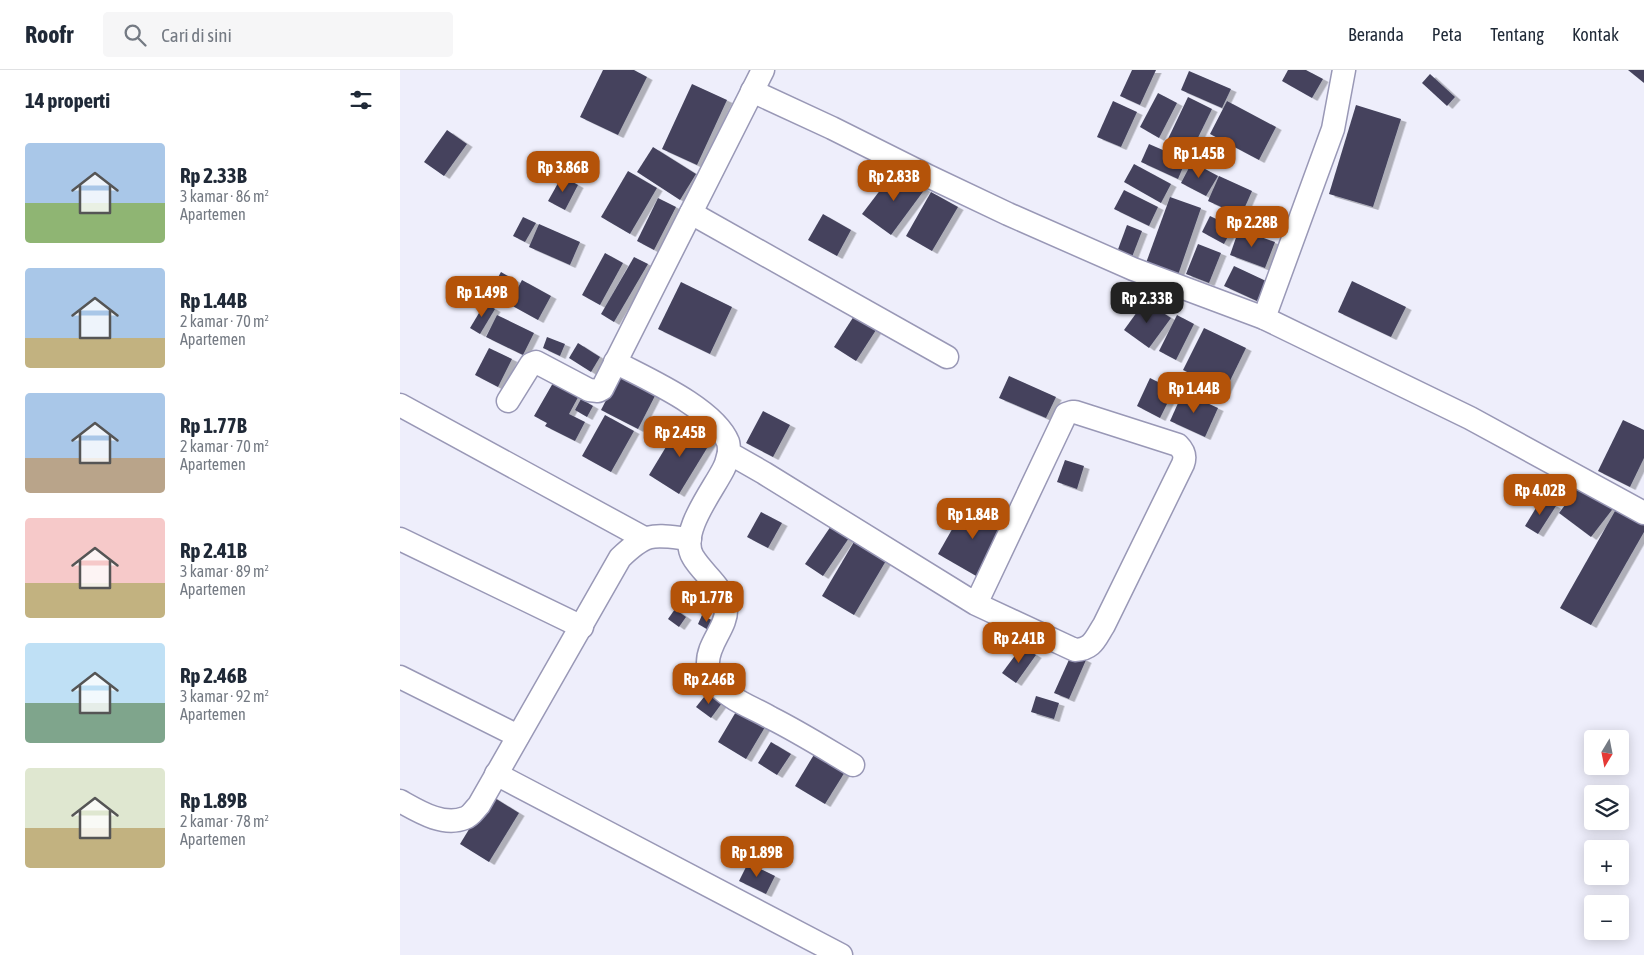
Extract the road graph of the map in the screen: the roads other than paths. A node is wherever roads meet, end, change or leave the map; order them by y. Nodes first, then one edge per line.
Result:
1 (763, 70) edge
2 (1344, 70) edge
3 (752, 91) junction
4 (691, 213) junction
5 (1264, 318) junction
6 (947, 357) dead end
7 (615, 362) junction
8 (508, 400) dead end
9 (400, 405) edge
10 (729, 453) junction
11 (1644, 513) edge
12 (644, 538) junction
13 (400, 539) edge
14 (690, 539) junction
15 (976, 604) junction
16 (582, 627) junction
17 (400, 677) edge
18 (518, 736) junction
19 (853, 765) dead end
20 (496, 774) junction
21 (400, 801) edge
22 (840, 955) edge

1 - 3 street
2 - 5 street
3 - 4 street
3 - 5 street
4 - 6 street
4 - 7 street
5 - 11 street
7 - 8 street
7 - 10 street
9 - 12 street
10 - 14 street
10 - 15 street
12 - 14 street
12 - 16 street
13 - 16 street
14 - 19 street
15 - 15 street
16 - 18 street
17 - 18 street
18 - 20 street
20 - 21 street
20 - 22 street

